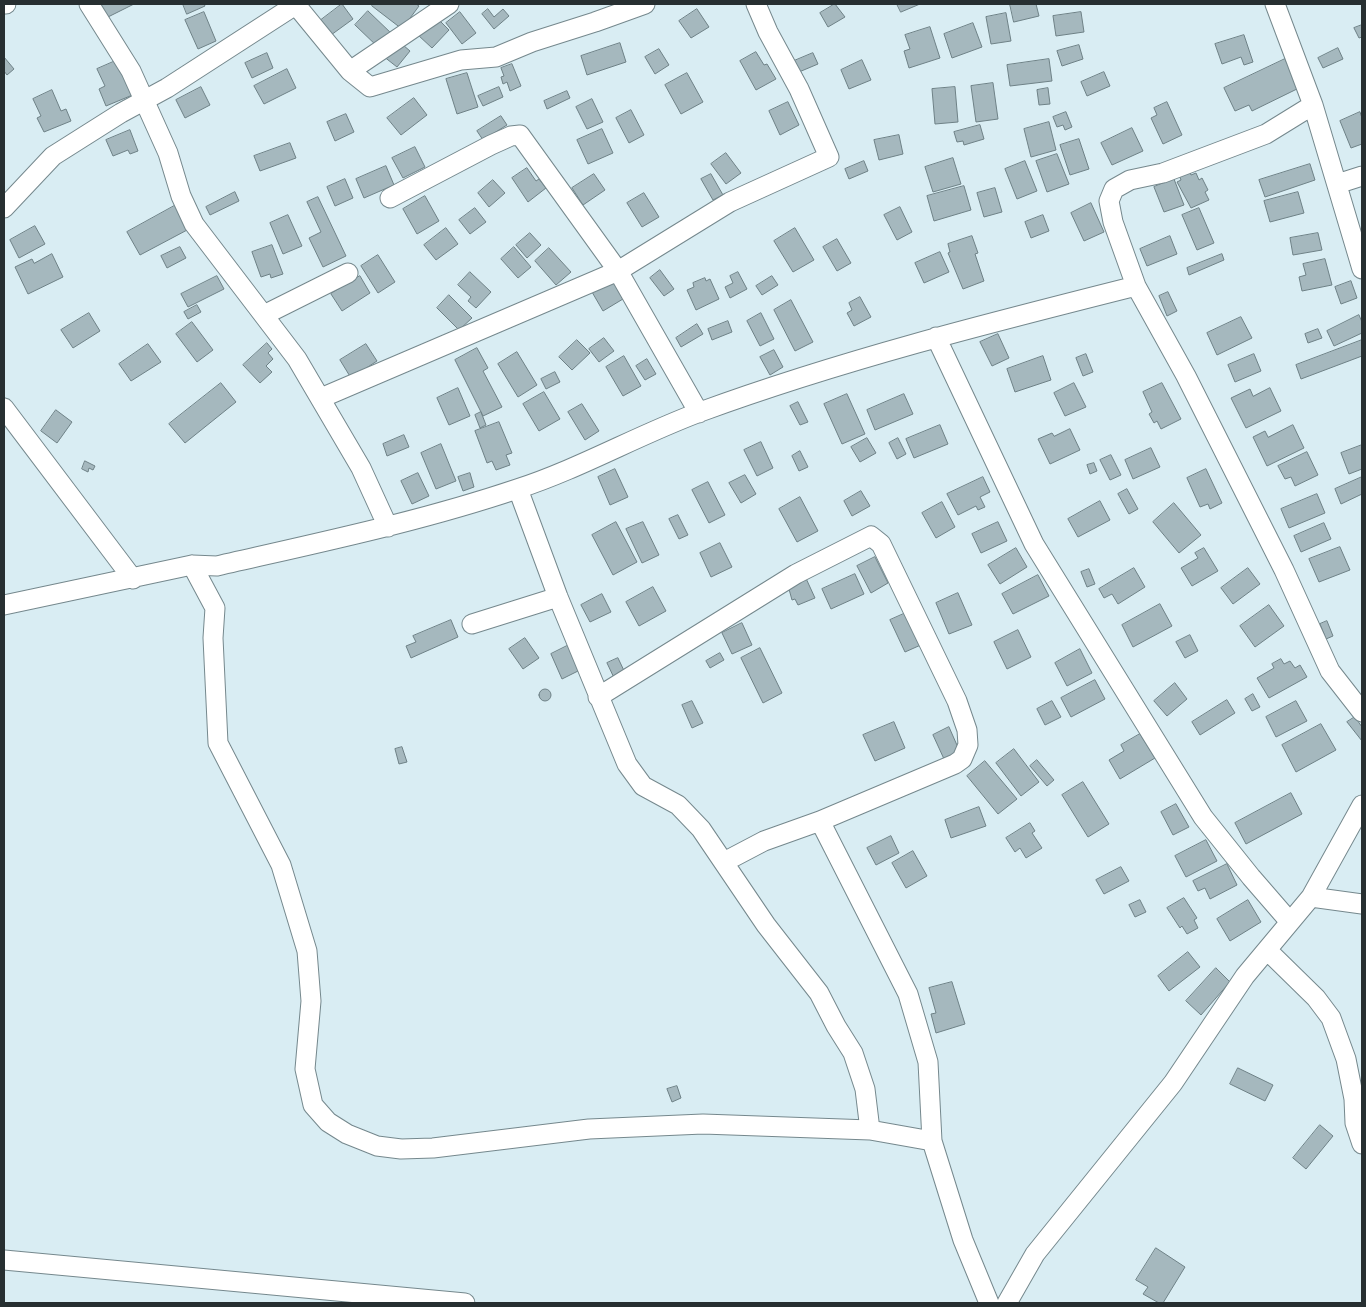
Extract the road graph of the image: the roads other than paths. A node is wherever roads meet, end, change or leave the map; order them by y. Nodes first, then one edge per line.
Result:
1 (89, 4) edge
2 (297, 4) edge
3 (448, 4) edge
4 (645, 4) edge
5 (756, 4) edge
6 (1280, 5) edge
7 (350, 71) junction
8 (144, 101) junction
9 (1313, 104) junction
10 (1362, 176) edge
11 (1337, 184) junction
12 (390, 198) dead end
13 (4, 208) edge
14 (1362, 269) edge
15 (618, 271) junction
16 (348, 273) dead end
17 (1136, 286) junction
18 (264, 315) junction
19 (936, 337) junction
20 (321, 398) junction
21 (4, 408) edge
22 (699, 413) junction
23 (518, 489) junction
24 (388, 527) junction
25 (192, 565) junction
26 (134, 579) junction
27 (558, 597) junction
28 (4, 605) edge
29 (472, 624) dead end
30 (598, 697) junction
31 (1362, 712) edge
32 (1362, 805) edge
33 (820, 821) junction
34 (724, 862) junction
35 (1311, 897) junction
36 (1362, 904) edge
37 (1290, 922) junction
38 (1267, 950) junction
39 (870, 1130) junction
40 (932, 1140) junction
41 (1362, 1144) edge
42 (4, 1260) edge
43 (465, 1303) edge
44 (989, 1303) edge
45 (1007, 1303) edge

1 - 8 street
2 - 7 street
2 - 8 street
3 - 7 street
4 - 7 street
5 - 15 street
6 - 9 street
8 - 13 street
8 - 18 street
9 - 11 street
9 - 17 street
10 - 11 street
11 - 14 street
12 - 15 street
15 - 20 street
15 - 22 street
16 - 18 street
17 - 19 street
17 - 31 street
18 - 20 street
19 - 22 street
19 - 37 street
20 - 24 street
21 - 26 street
22 - 23 street
23 - 24 street
23 - 27 street
24 - 25 street
25 - 26 street
25 - 39 street
26 - 28 street
27 - 29 street
27 - 30 street
30 - 33 street
30 - 34 street
32 - 35 street
33 - 34 street
33 - 40 street
34 - 39 street
35 - 36 street
35 - 37 street
37 - 38 street
38 - 41 street
38 - 45 street
39 - 40 street
40 - 44 street
42 - 43 street

